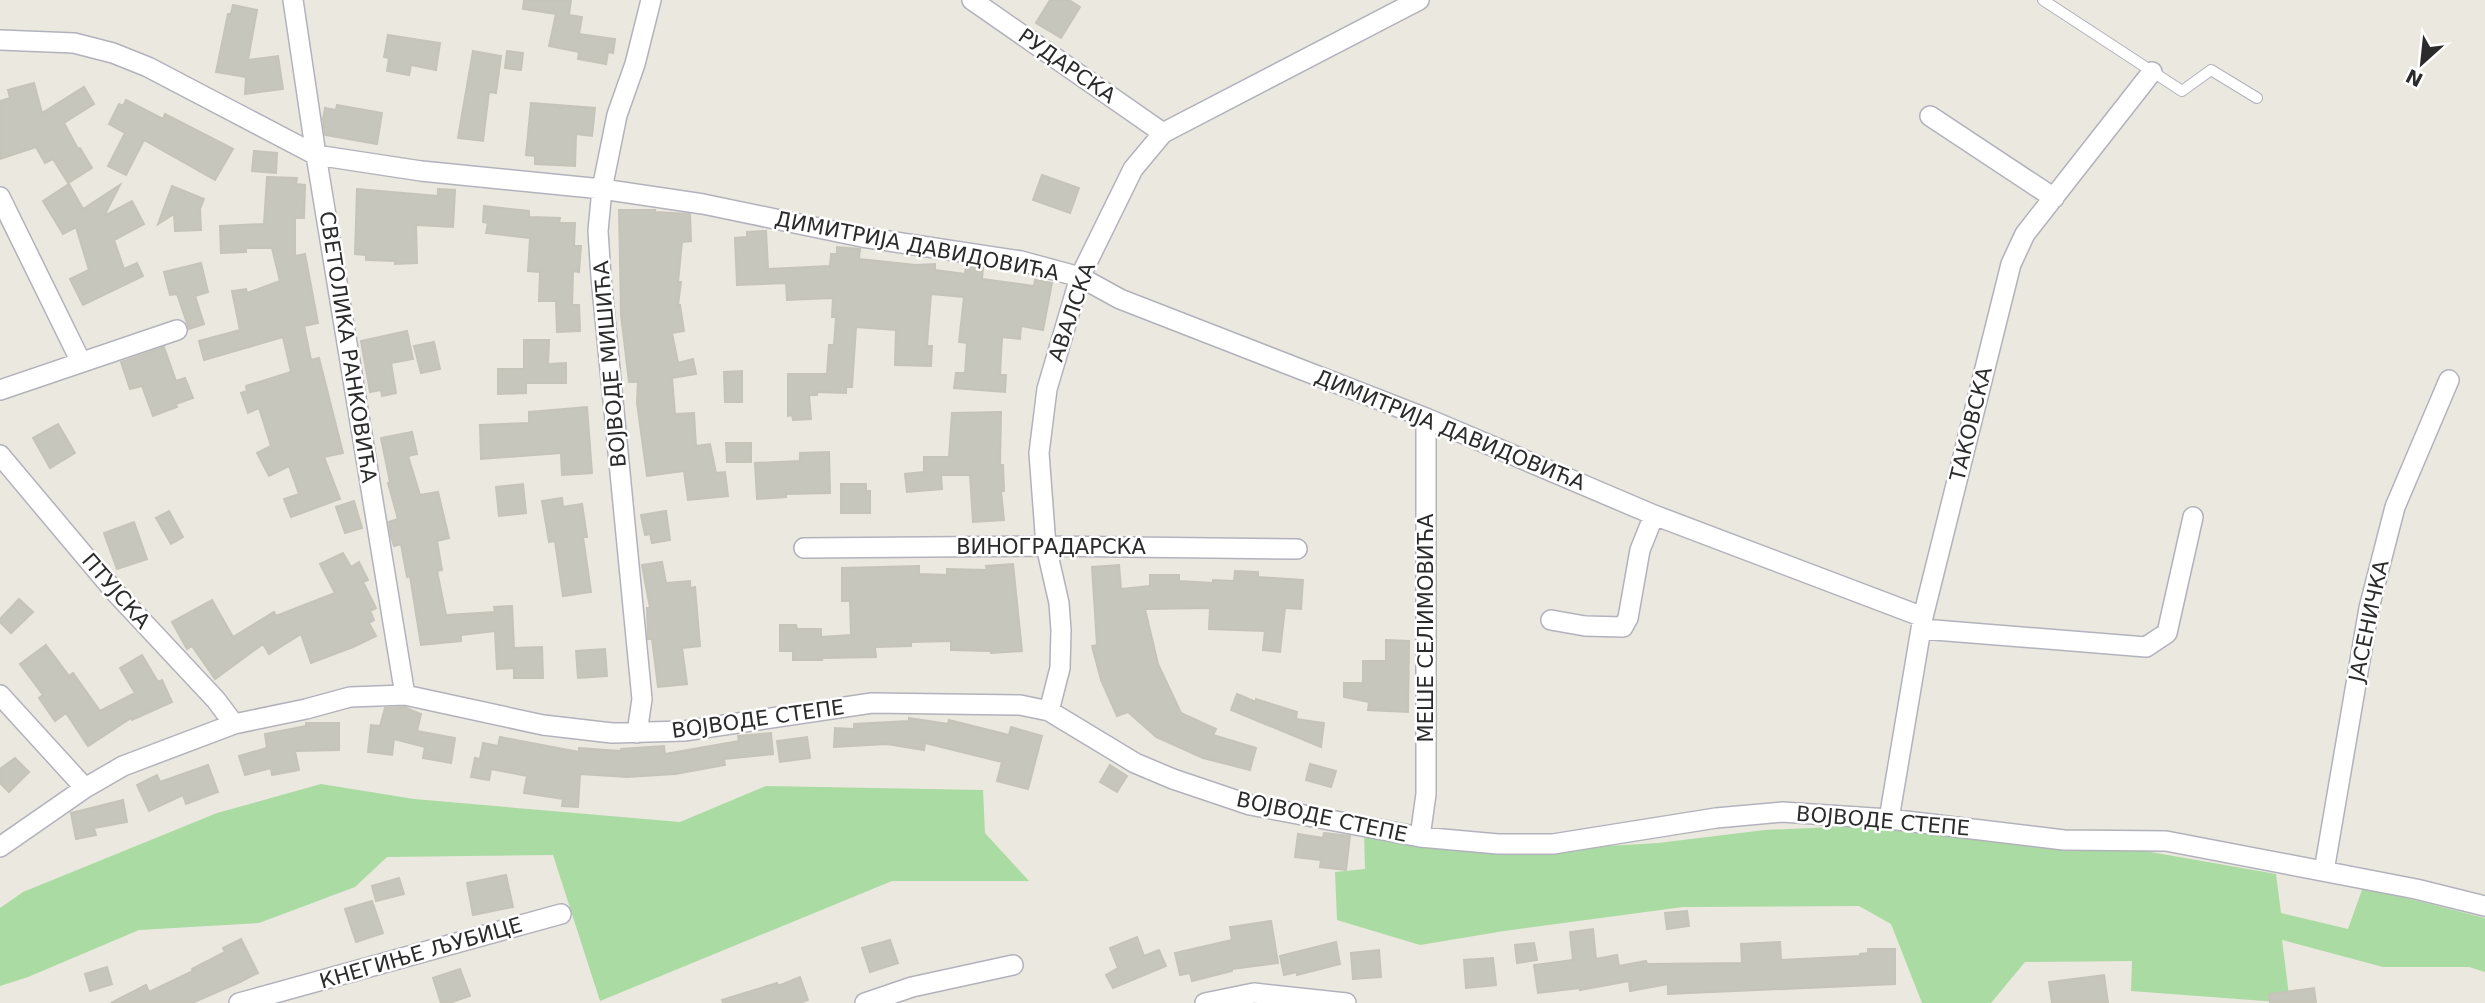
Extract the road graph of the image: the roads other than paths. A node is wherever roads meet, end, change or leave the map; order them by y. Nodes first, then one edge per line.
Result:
1 (293, 0) edge
2 (651, 0) edge
3 (972, 0) edge
4 (1419, 0) edge
5 (2043, 0) edge
6 (0, 40) edge
7 (2152, 72) junction
8 (2257, 98) dead end
9 (1930, 116) dead end
10 (1163, 133) junction
11 (316, 155) junction
12 (601, 190) junction
13 (0, 197) edge
14 (2054, 198) junction
15 (1080, 277) junction
16 (177, 330) dead end
17 (81, 362) junction
18 (2449, 380) dead end
19 (0, 390) edge
20 (1426, 418) junction
21 (0, 455) edge
22 (1654, 515) junction
23 (2193, 517) dead end
24 (1046, 546) junction
25 (804, 548) dead end
26 (1297, 549) dead end
27 (1551, 620) dead end
28 (1922, 623) junction
29 (0, 695) edge
30 (405, 695) junction
31 (1049, 711) junction
32 (234, 724) junction
33 (637, 733) junction
34 (85, 788) junction
35 (1889, 819) junction
36 (1420, 837) junction
37 (0, 847) edge
38 (2324, 871) junction
39 (2485, 906) edge
40 (561, 914) dead end
41 (1013, 965) dead end
42 (239, 1003) edge
43 (865, 1003) edge
44 (1205, 1003) edge
45 (1346, 1003) edge

1 - 11 street, СВЕТОЛИКА РАНКОВИЋА
2 - 12 street, ВОЈВОДЕ МИШИЋА
3 - 10 street, РУДАРСКА
4 - 10 street, АВАЛСКА
5 - 7 lane
6 - 11 street, ДИМИТРИЈА ДАВИДОВИЋА
7 - 8 lane
7 - 14 street, ТАКОВСКА
9 - 14 street
10 - 15 street, АВАЛСКА
11 - 12 street, ДИМИТРИЈА ДАВИДОВИЋА
11 - 30 street, СВЕТОЛИКА РАНКОВИЋА
12 - 15 street, ДИМИТРИЈА ДАВИДОВИЋА
12 - 33 street, ВОЈВОДЕ МИШИЋА
13 - 17 street
14 - 28 street, ТАКОВСКА
15 - 20 street, ДИМИТРИЈА ДАВИДОВИЋА
15 - 24 street, АВАЛСКА
16 - 17 street
17 - 19 street
18 - 38 street, ЈАСЕНИЧКА
20 - 22 street, ДИМИТРИЈА ДАВИДОВИЋА
20 - 36 street, МЕШЕ СЕЛИМОВИЋА
21 - 32 street, ПТУЈСКА
22 - 27 street
22 - 28 street, ДИМИТРИЈА ДАВИДОВИЋА
23 - 28 street, ДИМИТРИЈА ДАВИДОВИЋА
24 - 25 street, ВИНОГРАДАРСКА
24 - 26 street, ВИНОГРАДАРСКА
24 - 31 street, АВАЛСКА
28 - 35 street, ТАКОВСКА
29 - 34 street
30 - 32 street, ВОЈВОДЕ СТЕПЕ
30 - 33 street, ВОЈВОДЕ СТЕПЕ
31 - 33 street, ВОЈВОДЕ СТЕПЕ
31 - 36 street, ВОЈВОДЕ СТЕПЕ
32 - 34 street, ВОЈВОДЕ СТЕПЕ
34 - 37 street, ВОЈВОДЕ СТЕПЕ
35 - 36 street, ВОЈВОДЕ СТЕПЕ
35 - 38 street, ВОЈВОДЕ СТЕПЕ
38 - 39 street, ВОЈВОДЕ СТЕПЕ
40 - 42 street, КНЕГИЊЕ ЉУБИЦЕ
41 - 43 street
44 - 45 street

